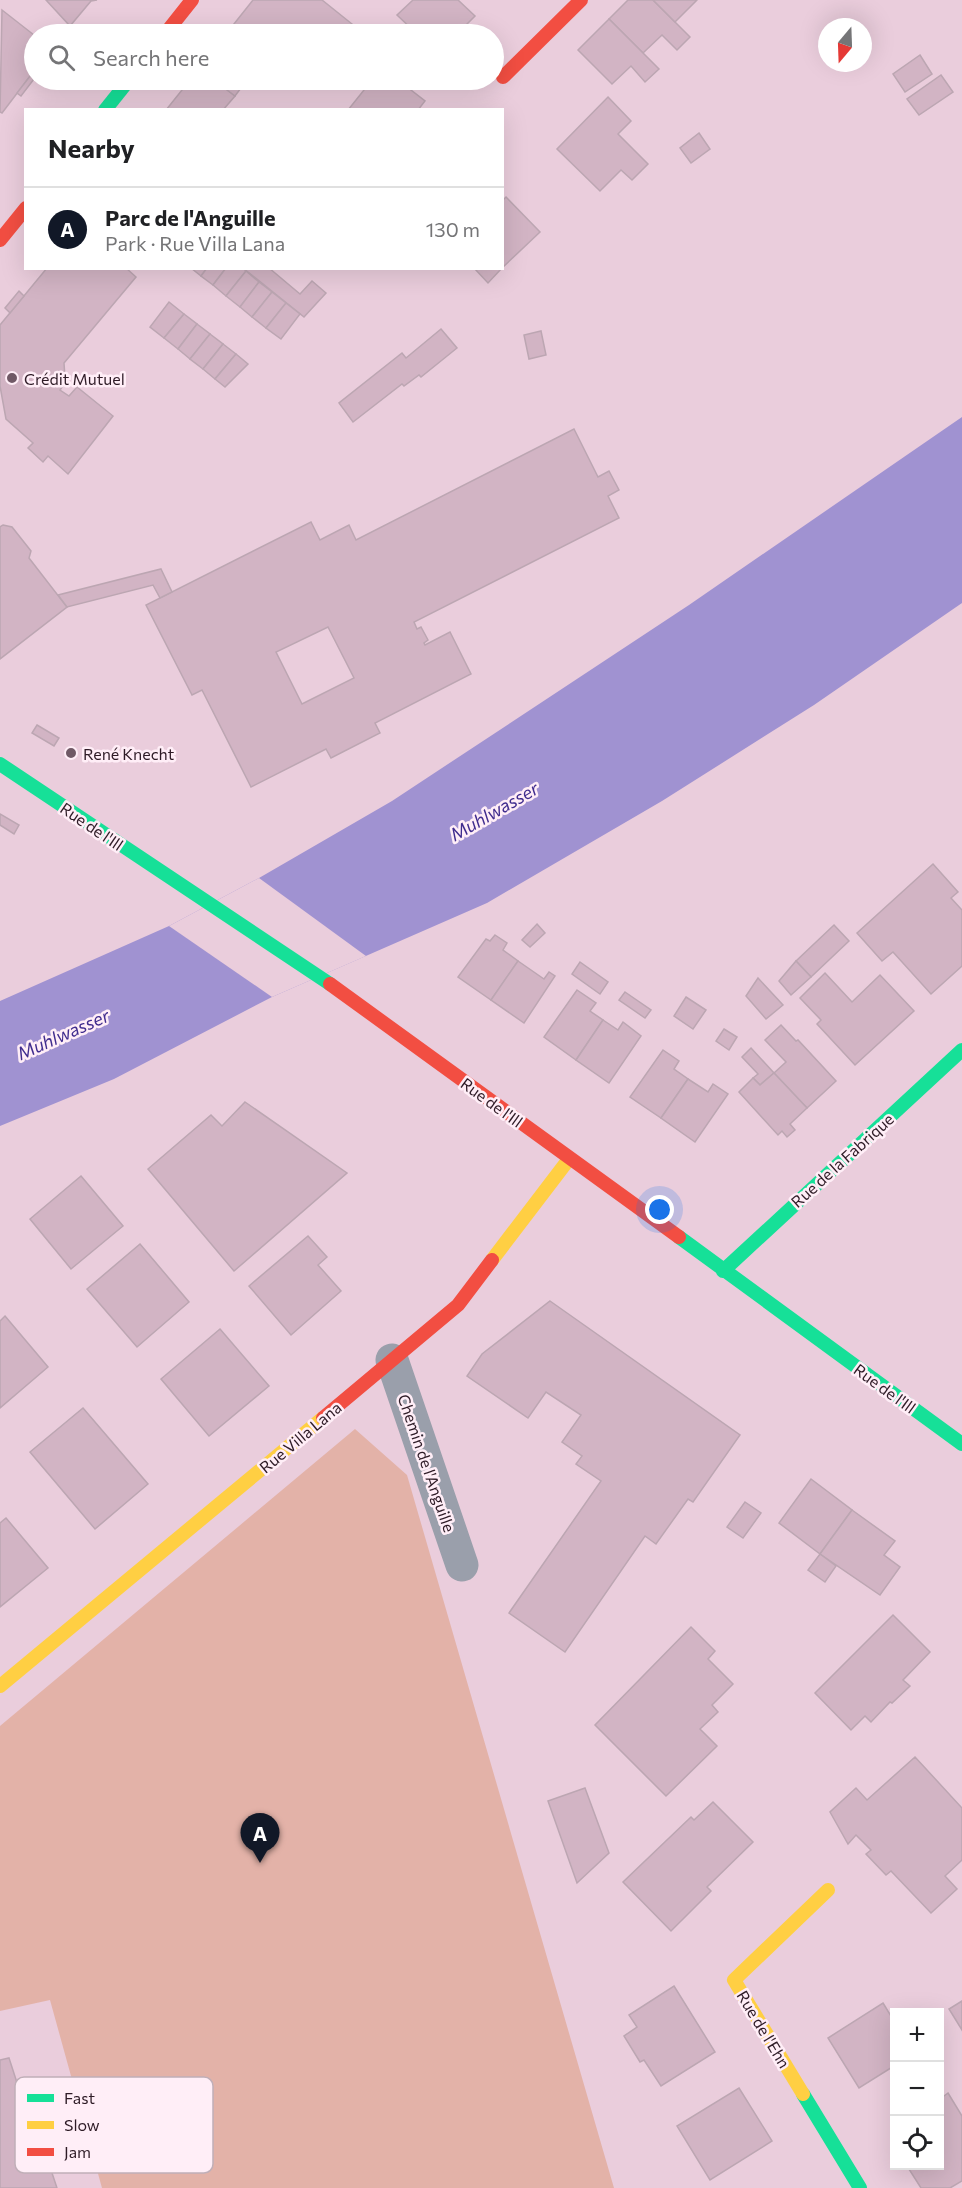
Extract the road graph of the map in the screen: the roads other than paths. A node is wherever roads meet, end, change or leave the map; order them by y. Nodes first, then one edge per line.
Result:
1 (192, 0) edge
2 (581, 0) edge
3 (173, 24) edge
4 (504, 75) edge
5 (121, 90) edge
6 (107, 108) edge
7 (24, 210) edge
8 (0, 240) edge
9 (0, 763) edge
10 (962, 1050) edge
11 (569, 1159) junction
12 (723, 1271) junction
13 (392, 1360) junction
14 (962, 1444) edge
15 (462, 1566) dead end
16 (0, 1686) edge
17 (828, 1890) dead end
18 (860, 2188) edge

1 - 3 street
2 - 4 street
5 - 6 street
7 - 8 street
9 - 11 street, Rue de l'Ill
10 - 12 street, Rue de la Fabrique
11 - 12 street, Rue de l'Ill
11 - 13 street, Rue Villa Lana
12 - 14 street, Rue de l'Ill
13 - 15 street, Chemin de l'Anguille
13 - 16 street, Rue Villa Lana
17 - 18 street, Rue de l'Ehn

